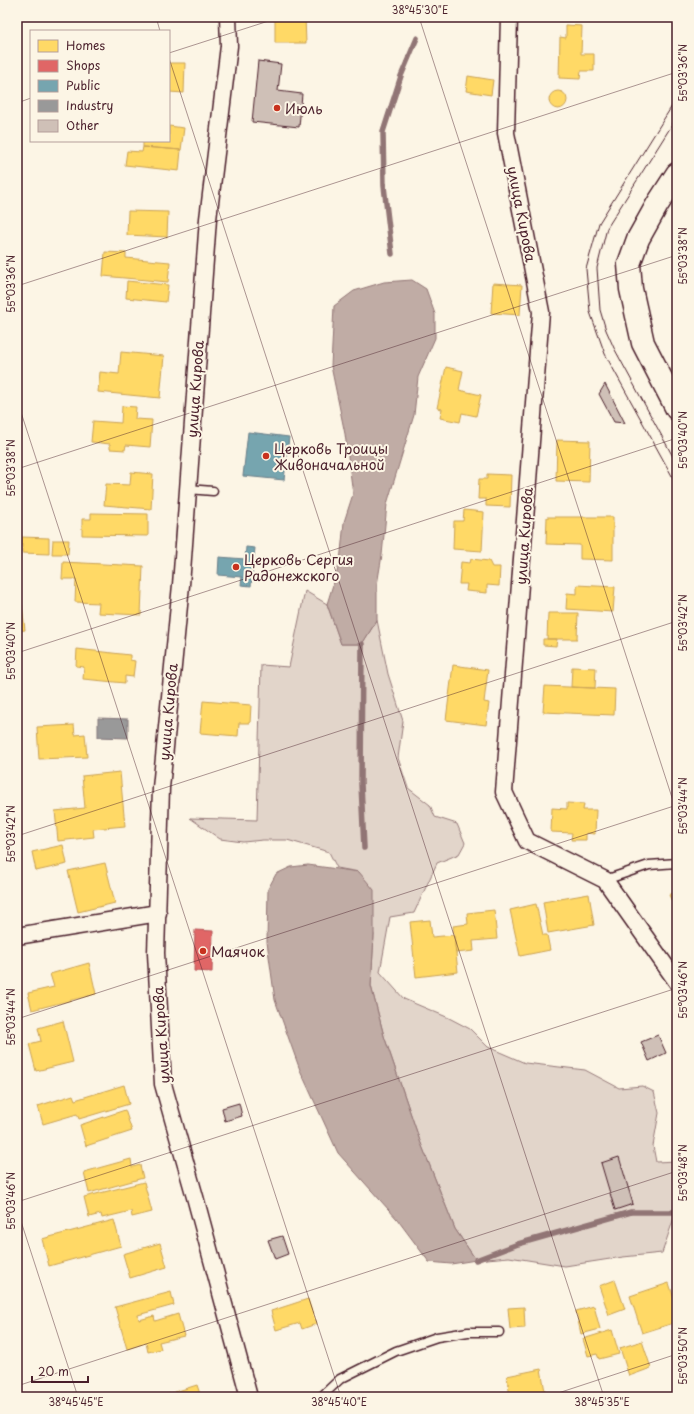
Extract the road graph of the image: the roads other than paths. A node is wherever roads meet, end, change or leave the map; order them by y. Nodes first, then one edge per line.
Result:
1 (228, 17) edge
2 (509, 17) edge
3 (677, 174) edge
4 (676, 404) edge
5 (188, 489) junction
6 (213, 491) dead end
7 (677, 863) edge
8 (605, 880) junction
9 (158, 913) junction
10 (17, 936) edge
11 (677, 982) edge
12 (499, 1332) dead end
13 (249, 1397) edge
14 (321, 1397) edge

1 - 5 street, улица Кирова
2 - 8 street, улица Кирова
3 - 4 main road
5 - 6 lane
5 - 9 street, улица Кирова
7 - 8 lane
8 - 11 street, улица Кирова
9 - 10 street
9 - 13 street, улица Кирова
12 - 14 lane

